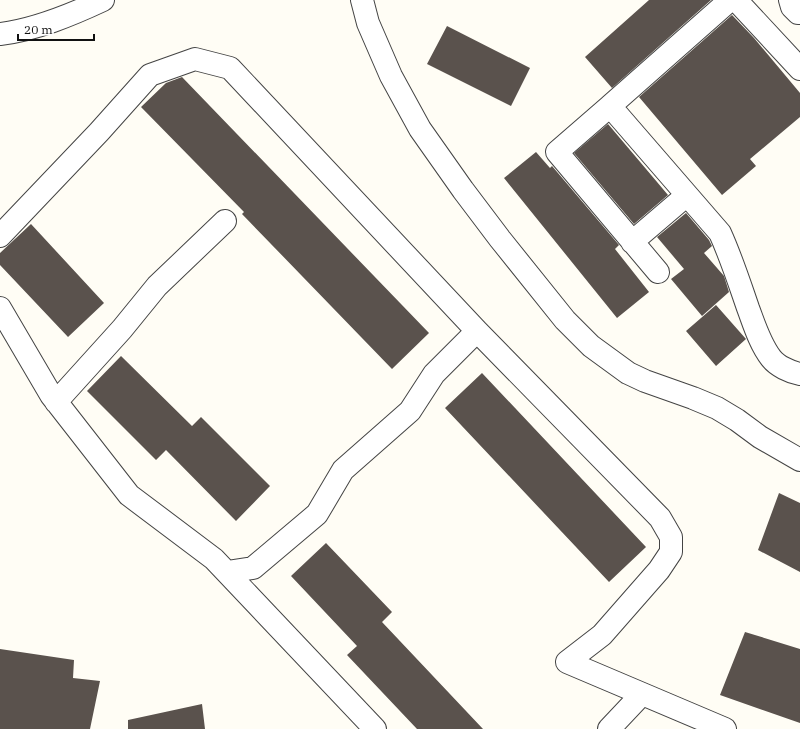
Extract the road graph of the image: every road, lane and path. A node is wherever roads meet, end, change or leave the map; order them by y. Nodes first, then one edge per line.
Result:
1 (102, 0) edge
2 (362, 0) edge
3 (730, 0) edge
4 (736, 0) edge
5 (790, 0) edge
6 (800, 13) edge
7 (0, 34) edge
8 (800, 69) edge
9 (610, 106) junction
10 (687, 195) junction
11 (225, 221) dead end
12 (0, 236) edge
13 (632, 242) junction
14 (658, 272) dead end
15 (0, 308) edge
16 (477, 331) junction
17 (800, 374) edge
18 (56, 402) junction
19 (800, 460) edge
20 (227, 572) junction
21 (642, 694) junction
22 (375, 729) edge
23 (609, 729) edge
24 (726, 729) edge

1 - 7 lane
2 - 19 lane
3 - 9 lane
4 - 8 lane
5 - 6 lane
9 - 10 lane
9 - 13 lane
10 - 13 lane
10 - 17 lane
11 - 18 lane
12 - 16 lane
13 - 14 lane
15 - 18 lane
16 - 20 lane
16 - 21 lane
18 - 20 lane
20 - 22 lane
21 - 23 lane
21 - 24 lane

